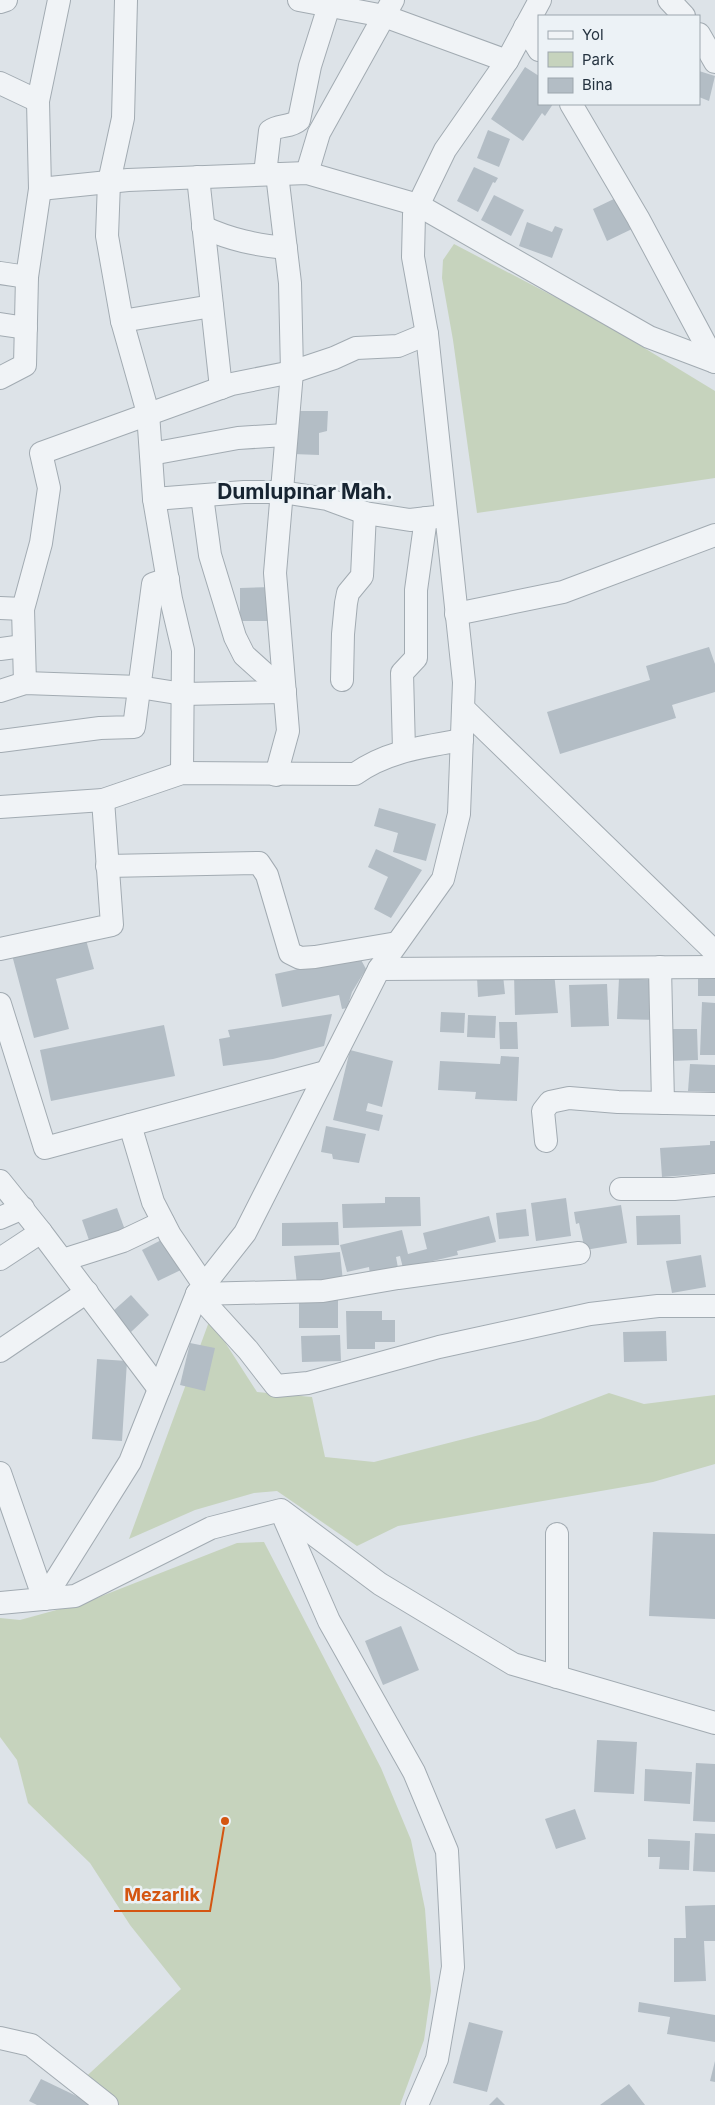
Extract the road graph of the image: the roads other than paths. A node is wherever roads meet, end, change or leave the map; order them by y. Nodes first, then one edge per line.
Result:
1 (6, 0) edge
2 (59, 0) edge
3 (126, 0) edge
4 (299, 0) edge
5 (540, 0) edge
6 (0, 2) edge
7 (329, 6) junction
8 (388, 8) edge
9 (525, 27) junction
10 (700, 36) edge
11 (538, 48) edge
12 (507, 61) junction
13 (715, 62) edge
14 (0, 83) edge
15 (38, 101) junction
16 (572, 105) edge
17 (307, 172) junction
18 (271, 174) junction
19 (198, 178) junction
20 (109, 182) junction
21 (40, 189) junction
22 (418, 205) junction
23 (203, 228) junction
24 (286, 248) junction
25 (0, 273) edge
26 (27, 277) junction
27 (212, 306) junction
28 (122, 321) junction
29 (0, 324) edge
30 (26, 328) junction
31 (427, 334) junction
32 (715, 362) edge
33 (292, 372) junction
34 (0, 378) edge
35 (221, 388) junction
36 (148, 413) junction
37 (285, 435) junction
38 (151, 454) junction
39 (282, 492) junction
40 (202, 496) junction
41 (154, 499) junction
42 (365, 513) junction
43 (436, 517) junction
44 (715, 535) edge
45 (168, 579) junction
46 (0, 608) edge
47 (23, 609) junction
48 (456, 614) junction
49 (23, 646) junction
50 (0, 649) edge
51 (342, 680) dead end
52 (25, 683) junction
53 (139, 687) junction
54 (0, 691) edge
55 (285, 692) junction
56 (183, 694) junction
57 (463, 708) junction
58 (462, 740) junction
59 (0, 742) edge
60 (404, 750) junction
61 (182, 773) junction
62 (276, 775) junction
63 (103, 800) junction
64 (0, 808) edge
65 (108, 866) junction
66 (397, 943) junction
67 (0, 949) edge
68 (715, 952) edge
69 (660, 967) junction
70 (715, 967) edge
71 (378, 969) junction
72 (0, 1004) edge
73 (325, 1072) junction
74 (663, 1103) junction
75 (715, 1104) edge
76 (130, 1125) junction
77 (546, 1141) dead end
78 (0, 1181) edge
79 (715, 1185) edge
80 (621, 1189) dead end
81 (23, 1208) junction
82 (0, 1218) edge
83 (163, 1222) junction
84 (41, 1232) junction
85 (579, 1253) dead end
86 (0, 1259) edge
87 (63, 1260) junction
88 (201, 1289) junction
89 (87, 1292) junction
90 (715, 1306) edge
91 (0, 1350) edge
92 (159, 1389) junction
93 (0, 1474) edge
94 (281, 1510) junction
95 (557, 1534) dead end
96 (44, 1599) junction
97 (0, 1603) edge
98 (557, 1677) junction
99 (715, 1723) edge
100 (0, 2038) edge
101 (107, 2105) edge
102 (417, 2105) edge

1 - 6 street
2 - 15 street
3 - 20 street
4 - 7 street
5 - 9 street
7 - 8 street
7 - 18 street
8 - 12 street
8 - 17 street
9 - 11 street
9 - 12 street
10 - 13 street
12 - 22 street
14 - 15 street
15 - 21 street
16 - 32 street
17 - 18 street
17 - 22 street
18 - 19 street
18 - 24 street
19 - 20 street
19 - 23 street
20 - 21 street
20 - 28 street
21 - 26 street
22 - 31 street
22 - 32 street
23 - 24 street
23 - 27 street
24 - 33 street
25 - 26 street
26 - 30 street
27 - 28 street
27 - 35 street
28 - 36 street
29 - 30 street
30 - 34 street
31 - 33 street
31 - 43 street
33 - 35 street
33 - 37 street
35 - 36 street
36 - 38 street
36 - 47 street
37 - 38 street
37 - 39 street
38 - 41 street
39 - 40 street
39 - 42 street
39 - 55 street
40 - 41 street
40 - 55 street
41 - 45 street
42 - 43 street
42 - 51 street
43 - 48 street
43 - 60 street
44 - 48 street
45 - 53 street
45 - 56 street
46 - 47 street
47 - 49 street
48 - 57 street
49 - 50 street
49 - 52 street
52 - 53 street
52 - 54 street
53 - 56 street
53 - 59 street
55 - 56 street
55 - 62 street
56 - 61 street
57 - 58 street
57 - 68 street
58 - 60 street
58 - 66 street
60 - 62 street
61 - 62 street
61 - 63 street
63 - 64 street
63 - 65 street
65 - 66 street
65 - 67 street
66 - 71 street
69 - 70 street
69 - 71 street
69 - 74 street
71 - 73 street
72 - 76 street
73 - 76 street
73 - 88 street
74 - 75 street
74 - 77 street
76 - 83 street
78 - 81 street
79 - 80 street
81 - 82 street
81 - 84 street
83 - 87 street
83 - 88 street
84 - 86 street
84 - 87 street
85 - 88 street
87 - 89 street
88 - 90 street
88 - 92 street
89 - 91 street
89 - 92 street
92 - 96 street
93 - 96 street
94 - 96 street
94 - 98 street
94 - 102 street
95 - 98 street
96 - 97 street
98 - 99 street
100 - 101 street

